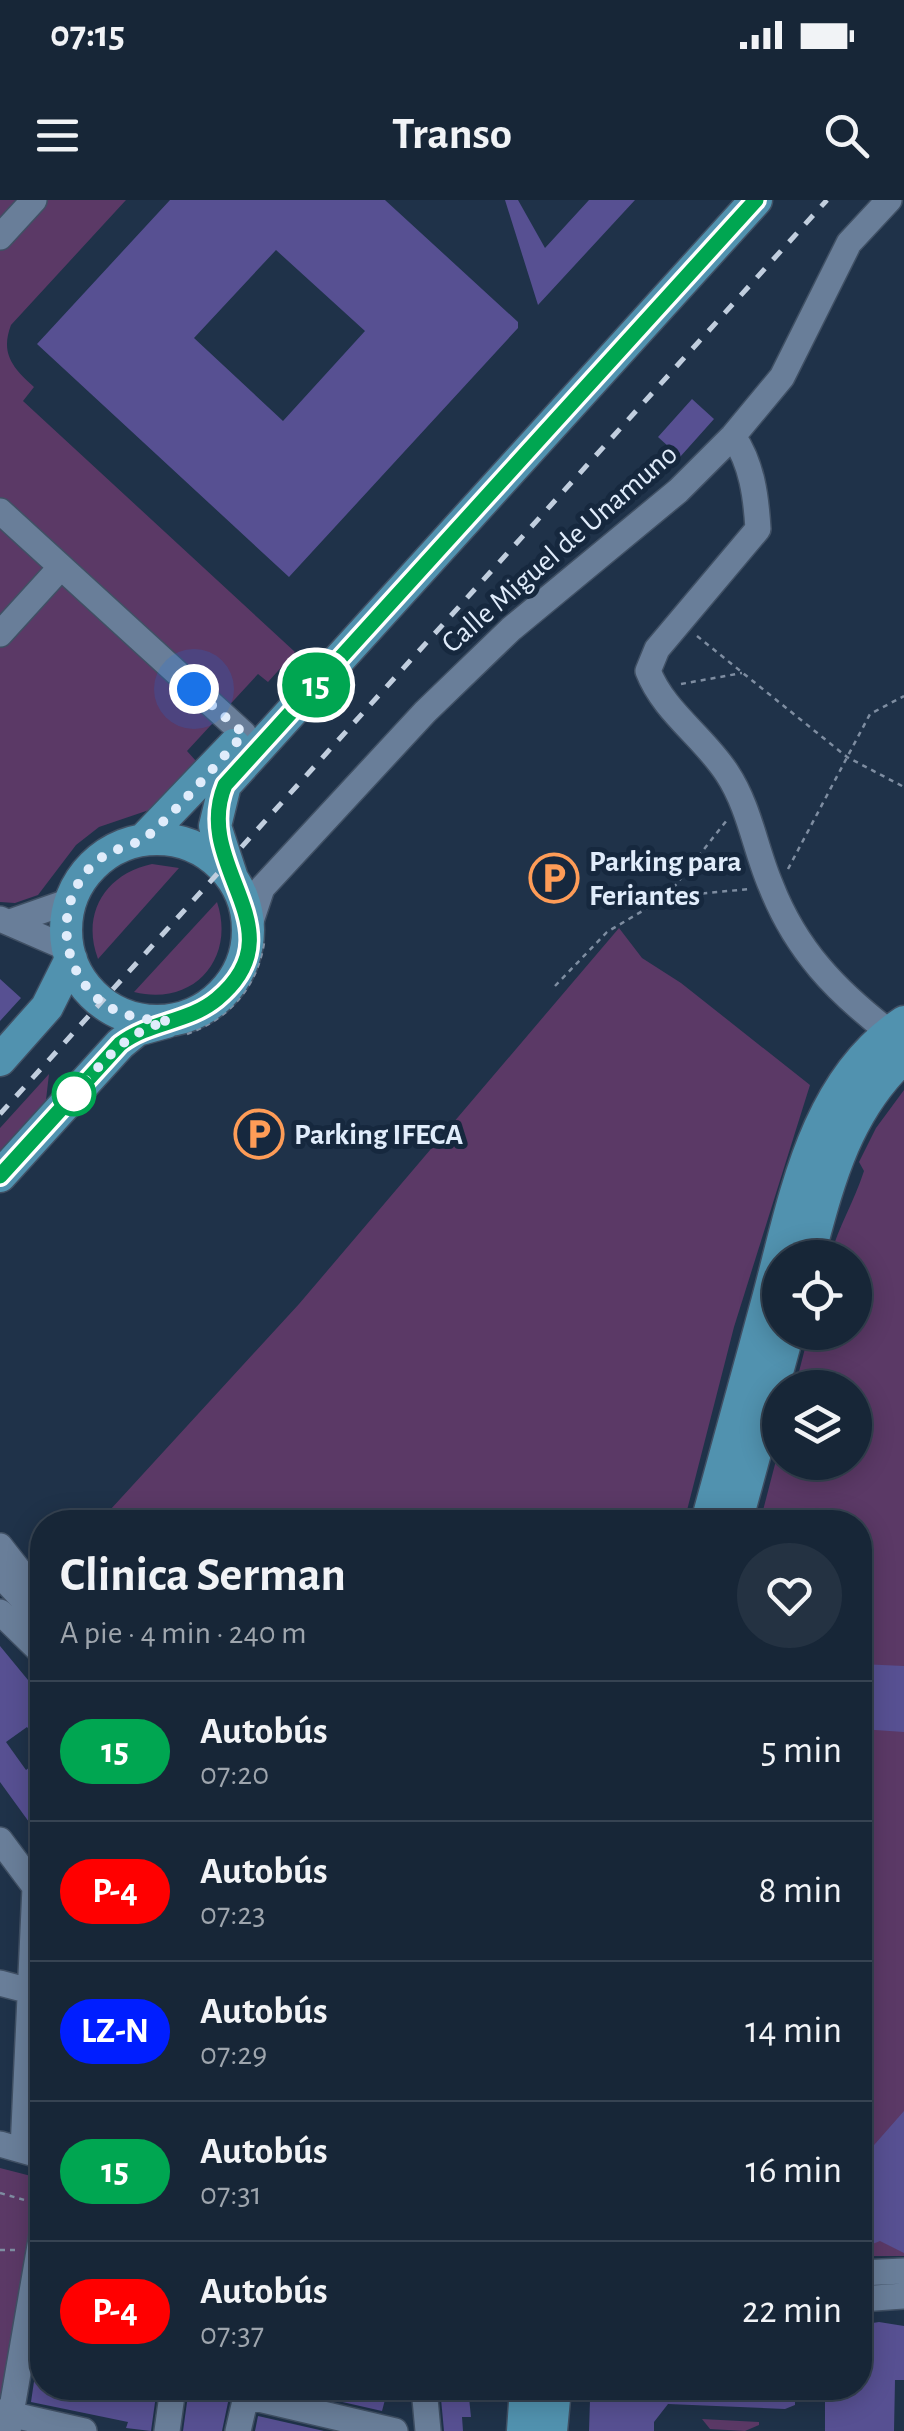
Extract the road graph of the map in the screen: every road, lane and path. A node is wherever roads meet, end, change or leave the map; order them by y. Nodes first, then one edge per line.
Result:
1 (34, 200) edge
2 (728, 200) edge
3 (756, 200) edge
4 (889, 200) edge
5 (0, 237) edge
6 (733, 436) junction
7 (0, 511) edge
8 (61, 567) junction
9 (680, 622) junction
10 (0, 634) edge
11 (743, 673) junction
12 (655, 689) junction
13 (904, 696) edge
14 (244, 734) junction
15 (847, 758) junction
16 (904, 788) edge
17 (741, 798) junction
18 (144, 840) junction
19 (231, 875) junction
20 (772, 890) junction
21 (666, 898) junction
22 (70, 900) junction
23 (6, 920) edge
24 (249, 927) junction
25 (69, 954) junction
26 (555, 986) dead end
27 (169, 1021) junction
28 (899, 1037) edge
29 (0, 1060) edge
30 (0, 1176) edge
31 (813, 1240) edge
32 (783, 1350) edge
33 (710, 1510) edge
34 (739, 1510) edge
35 (0, 1546) edge
36 (0, 1575) edge
37 (30, 1585) edge
38 (30, 1607) edge
39 (0, 1612) edge
40 (30, 1640) edge
41 (0, 1840) edge
42 (30, 1870) edge
43 (0, 1983) edge
44 (30, 1991) joint
45 (22, 2150) edge
46 (0, 2194) edge
47 (30, 2202) edge
48 (904, 2271) edge
49 (872, 2272) edge
50 (904, 2296) edge
51 (872, 2298) edge
52 (30, 2343) edge
53 (172, 2400) edge
54 (245, 2400) edge
55 (277, 2400) edge
56 (425, 2400) edge
57 (525, 2400) edge
58 (554, 2400) edge
59 (7, 2419) edge
60 (84, 2431) edge
61 (168, 2431) edge
62 (238, 2431) edge
63 (395, 2431) edge
64 (428, 2431) edge
65 (523, 2431) edge
66 (550, 2431) edge

1 - 5 street
2 - 14 main road
3 - 19 main road
4 - 6 street, Calle Miguel de Unamuno
6 - 9 street
6 - 24 street, Calle Miguel de Unamuno
7 - 8 street
8 - 10 street
8 - 14 street
9 - 11 path
9 - 12 street
11 - 12 path
11 - 15 path
12 - 17 street
13 - 15 path
14 - 18 main road
15 - 16 path
15 - 20 path
17 - 20 street
17 - 21 path
18 - 19 main road
18 - 22 main road
19 - 24 main road
20 - 21 path
20 - 28 street
21 - 26 path
22 - 23 street
22 - 25 main road
23 - 25 street
24 - 27 main road
25 - 27 main road
25 - 29 main road
27 - 30 main road
28 - 31 main road
28 - 33 main road
32 - 34 main road
35 - 37 street
36 - 38 street
39 - 40 street
41 - 42 street
43 - 44 street
44 - 45 street
46 - 47 path
48 - 49 street
50 - 51 street
52 - 59 street
53 - 61 street
54 - 62 street
55 - 63 street
56 - 64 street
57 - 65 main road
58 - 66 main road
59 - 60 street

